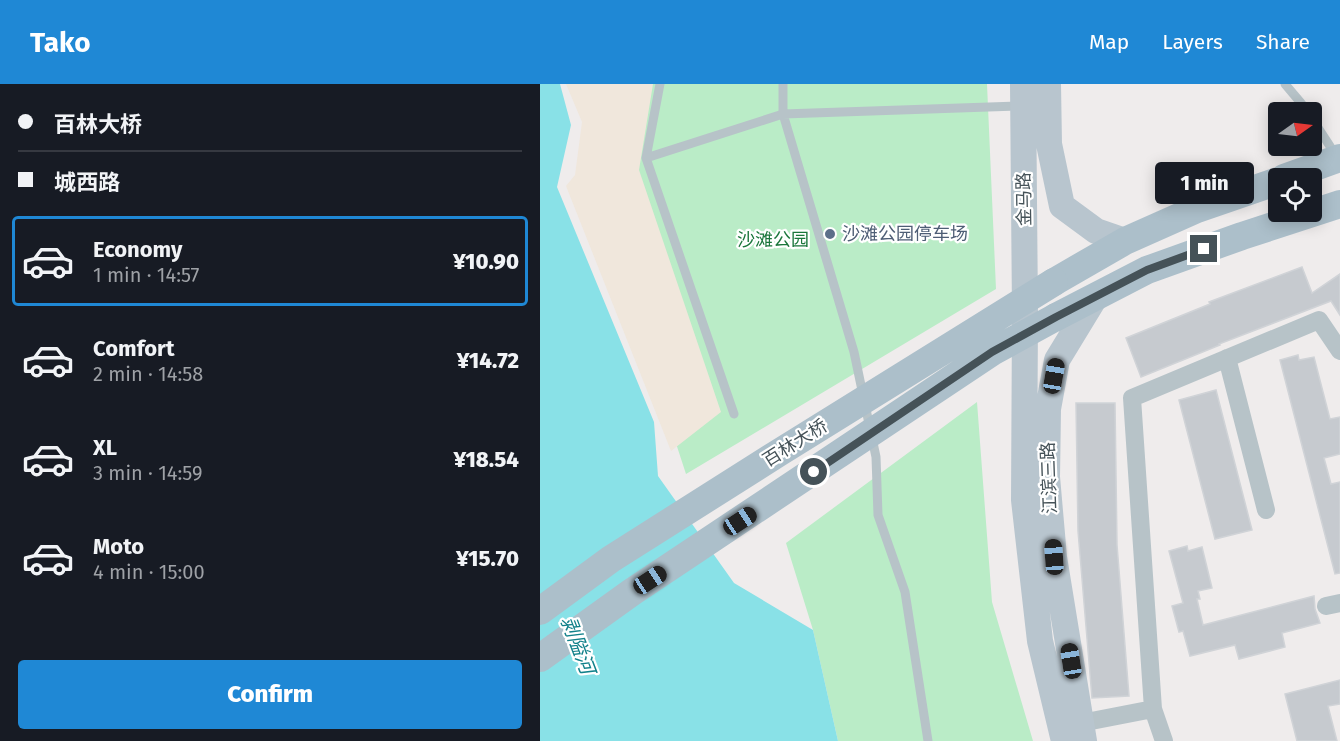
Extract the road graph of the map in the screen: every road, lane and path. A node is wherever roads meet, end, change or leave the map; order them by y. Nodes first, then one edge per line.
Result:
1 (660, 84) edge
2 (783, 84) edge
3 (1048, 84) edge
4 (1285, 84) edge
5 (1023, 95) edge
6 (1300, 102) edge
7 (783, 114) junction
8 (1322, 133) edge
9 (646, 158) junction
10 (1339, 158) edge
11 (1312, 168) edge
12 (1268, 184) edge
13 (1340, 204) edge
14 (1125, 241) junction
15 (1096, 296) junction
16 (1025, 314) joint
17 (1340, 351) edge
18 (1227, 358) junction
19 (734, 414) dead end
20 (1266, 510) dead end
21 (540, 611) edge
22 (540, 658) edge
23 (1154, 709) junction
24 (1076, 735) edge
25 (928, 741) edge
26 (1164, 741) edge

1 - 9 lane
2 - 7 lane
3 - 14 main road
4 - 6 lane
5 - 7 lane
5 - 16 main road, 金马路
7 - 9 lane
7 - 25 lane
8 - 10 lane
9 - 19 lane
10 - 11 main road
12 - 14 main road, 百林大桥
13 - 15 main road, 百林大桥
14 - 21 main road, 百林大桥, bridge
15 - 22 main road, 百林大桥, bridge
15 - 24 main road, 江滨三路
16 - 24 main road, 江滨三路
17 - 18 street
18 - 20 street
18 - 23 street
23 - 24 street
23 - 26 street

